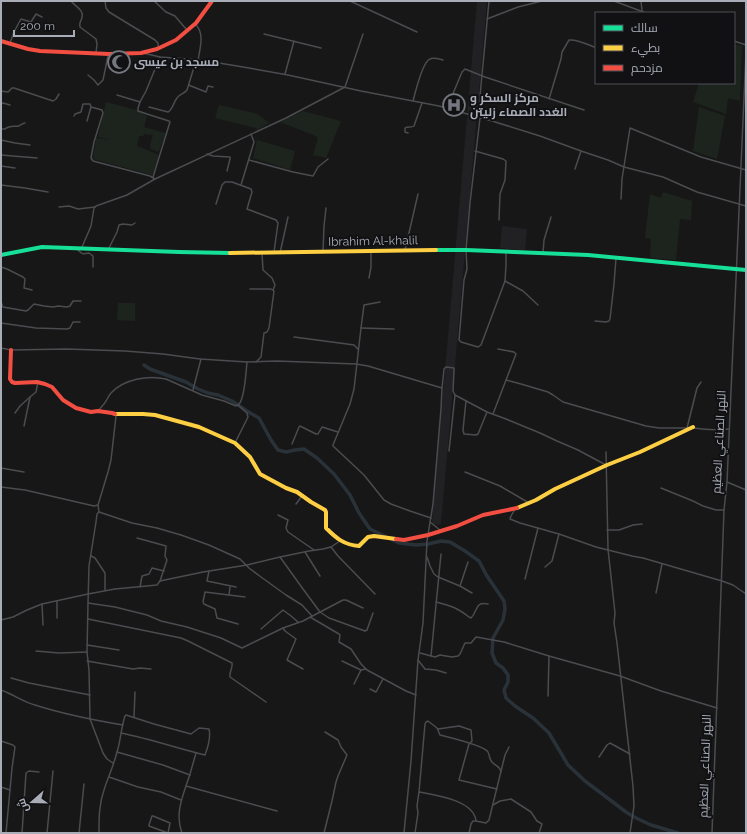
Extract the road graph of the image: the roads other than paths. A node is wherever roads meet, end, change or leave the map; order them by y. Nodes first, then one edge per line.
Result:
1 (71, 1) edge
2 (105, 1) edge
3 (154, 1) edge
4 (211, 1) edge
5 (350, 1) edge
6 (489, 1) edge
7 (542, 1) edge
8 (614, 1) edge
9 (641, 1) edge
10 (642, 12) joint
11 (42, 17) dead end
12 (487, 19) junction
13 (195, 24) junction
14 (188, 31) junction
15 (418, 32) dead end
16 (264, 34) dead end
17 (363, 34) dead end
18 (1, 41) edge
19 (294, 41) junction
20 (735, 41) edge
21 (10, 43) junction
22 (746, 46) edge
23 (594, 47) dead end
24 (321, 48) dead end
25 (157, 49) junction
26 (96, 53) junction
27 (141, 53) junction
28 (746, 53) edge
29 (109, 54) junction
30 (160, 57) junction
31 (195, 59) junction
32 (198, 60) junction
33 (443, 60) dead end
34 (285, 74) junction
35 (88, 75) dead end
36 (482, 76) junction
37 (189, 84) junction
38 (213, 87) dead end
39 (345, 87) junction
40 (1, 91) edge
41 (59, 94) dead end
42 (117, 95) dead end
43 (549, 99) junction
44 (413, 101) junction
45 (140, 102) junction
46 (422, 103) junction
47 (1, 104) edge
48 (10, 104) dead end
49 (91, 107) junction
50 (149, 107) dead end
51 (447, 108) junction
52 (584, 110) dead end
53 (74, 116) dead end
54 (479, 117) junction
55 (87, 121) dead end
56 (743, 121) junction
57 (746, 122) edge
58 (25, 123) dead end
59 (1, 129) edge
60 (251, 134) junction
61 (408, 134) dead end
62 (1, 140) edge
63 (30, 145) dead end
64 (476, 150) junction
65 (581, 151) junction
66 (207, 154) junction
67 (1, 155) edge
68 (37, 158) dead end
69 (328, 159) dead end
70 (249, 160) junction
71 (1, 166) edge
72 (624, 167) junction
73 (15, 168) dead end
74 (741, 168) junction
75 (575, 169) dead end
76 (746, 170) edge
77 (227, 171) dead end
78 (154, 178) junction
79 (1, 185) edge
80 (241, 185) junction
81 (48, 192) dead end
82 (418, 194) dead end
83 (621, 199) dead end
84 (216, 204) dead end
85 (739, 204) junction
86 (746, 206) edge
87 (59, 207) dead end
88 (95, 207) junction
89 (326, 208) dead end
90 (288, 217) dead end
91 (551, 217) dead end
92 (499, 220) dead end
93 (135, 222) dead end
94 (75, 247) junction
95 (82, 247) junction
96 (109, 248) junction
97 (370, 250) junction
98 (405, 250) junction
99 (466, 250) junction
100 (323, 252) junction
101 (506, 252) junction
102 (262, 253) junction
103 (274, 253) junction
104 (280, 253) junction
105 (543, 253) junction
106 (1, 255) edge
107 (616, 258) junction
108 (1, 267) edge
109 (93, 267) dead end
110 (736, 269) junction
111 (746, 270) edge
112 (369, 278) dead end
113 (505, 281) junction
114 (250, 289) dead end
115 (32, 290) dead end
116 (273, 290) junction
117 (81, 301) dead end
118 (1, 302) edge
119 (380, 302) dead end
120 (538, 305) dead end
121 (595, 321) dead end
122 (80, 322) dead end
123 (1, 324) edge
124 (360, 328) junction
125 (394, 329) dead end
126 (294, 336) dead end
127 (1, 348) edge
128 (358, 349) junction
129 (498, 349) dead end
130 (11, 350) junction
131 (201, 359) junction
132 (247, 362) junction
133 (256, 362) junction
134 (356, 364) junction
135 (506, 380) junction
136 (38, 382) junction
137 (701, 382) dead end
138 (442, 388) junction
139 (193, 391) junction
140 (455, 396) junction
141 (30, 398) junction
142 (466, 401) junction
143 (238, 405) junction
144 (98, 411) junction
145 (486, 412) junction
146 (16, 413) dead end
147 (493, 414) junction
148 (116, 415) junction
149 (24, 426) dead end
150 (686, 428) junction
151 (693, 428) junction
152 (729, 429) junction
153 (338, 432) junction
154 (235, 443) junction
155 (292, 444) dead end
156 (449, 451) dead end
157 (606, 452) dead end
158 (607, 465) junction
159 (1, 468) edge
160 (24, 472) dead end
161 (465, 472) dead end
162 (727, 482) junction
163 (1, 487) edge
164 (662, 488) dead end
165 (746, 490) edge
166 (302, 496) junction
167 (529, 503) junction
168 (296, 504) dead end
169 (98, 505) junction
170 (515, 509) junction
171 (724, 510) junction
172 (99, 512) junction
173 (278, 515) dead end
174 (431, 518) junction
175 (430, 522) junction
176 (642, 524) dead end
177 (538, 528) junction
178 (607, 530) junction
179 (441, 531) junction
180 (559, 534) junction
181 (428, 535) junction
182 (137, 538) dead end
183 (340, 541) junction
184 (331, 547) junction
185 (314, 550) junction
186 (608, 550) junction
187 (305, 552) junction
188 (441, 554) dead end
189 (426, 555) junction
190 (91, 556) junction
191 (280, 557) junction
192 (468, 562) dead end
193 (662, 564) junction
194 (246, 565) junction
195 (544, 567) dead end
196 (209, 570) junction
197 (164, 571) junction
198 (320, 576) dead end
199 (438, 577) junction
200 (525, 579) dead end
201 (160, 581) junction
202 (722, 581) junction
203 (460, 586) junction
204 (140, 587) junction
205 (230, 587) junction
206 (236, 588) dead end
207 (105, 590) junction
208 (472, 593) dead end
209 (656, 593) dead end
210 (88, 594) junction
211 (374, 594) dead end
212 (746, 594) edge
213 (229, 595) junction
214 (245, 597) dead end
215 (57, 601) junction
216 (88, 602) junction
217 (436, 602) junction
218 (42, 604) junction
219 (488, 604) dead end
220 (363, 608) dead end
221 (320, 612) junction
222 (373, 613) dead end
223 (312, 616) junction
224 (310, 617) junction
225 (57, 618) dead end
226 (88, 619) junction
227 (1, 620) edge
228 (298, 622) junction
229 (238, 624) dead end
230 (43, 625) dead end
231 (283, 628) junction
232 (261, 629) dead end
233 (87, 645) junction
234 (119, 650) dead end
235 (36, 651) dead end
236 (87, 652) junction
237 (419, 653) junction
238 (431, 656) junction
239 (549, 656) junction
240 (418, 660) junction
241 (87, 661) junction
242 (342, 661) dead end
243 (151, 668) dead end
244 (303, 669) dead end
245 (366, 669) junction
246 (362, 670) junction
247 (446, 673) dead end
248 (620, 676) junction
249 (11, 678) dead end
250 (384, 679) junction
251 (354, 684) dead end
252 (370, 689) dead end
253 (1, 690) edge
254 (135, 692) dead end
255 (90, 695) junction
256 (416, 695) junction
257 (548, 696) dead end
258 (266, 702) dead end
259 (717, 708) junction
260 (134, 717) junction
261 (90, 718) junction
262 (123, 725) junction
263 (438, 729) junction
264 (325, 732) dead end
265 (121, 733) junction
266 (1, 741) edge
267 (469, 744) junction
268 (509, 747) dead end
269 (118, 752) junction
270 (196, 753) junction
271 (630, 754) junction
272 (599, 757) dead end
273 (114, 764) junction
274 (53, 771) dead end
275 (39, 772) dead end
276 (501, 772) junction
277 (190, 775) junction
278 (109, 777) junction
279 (84, 784) dead end
280 (186, 786) junction
281 (1, 787) edge
282 (497, 788) junction
283 (10, 790) junction
284 (419, 792) junction
285 (181, 800) junction
286 (493, 805) junction
287 (278, 812) dead end
288 (476, 821) junction
289 (6, 833) edge
290 (22, 833) edge
291 (47, 833) edge
292 (79, 833) edge
293 (100, 833) edge
294 (168, 833) edge
295 (182, 833) edge
296 (324, 833) edge
297 (404, 833) edge
298 (415, 833) edge
299 (469, 833) edge
300 (539, 833) edge
301 (630, 833) edge
302 (712, 833) edge

1 - 26 street
2 - 25 street
3 - 14 street
4 - 13 main road
5 - 15 street
6 - 12 street
7 - 12 street
8 - 10 street
9 - 10 street
11 - 21 street
12 - 36 street
13 - 14 main road
13 - 32 street
14 - 25 main road
16 - 19 street
17 - 39 street
18 - 21 main road
19 - 24 street
19 - 34 street
20 - 22 street
21 - 26 main road
23 - 43 street
25 - 27 main road
26 - 29 main road
27 - 29 main road
27 - 30 street
28 - 56 street, النهر الصناعي العظيم
29 - 35 street
30 - 31 street
30 - 45 street
31 - 32 street
31 - 37 street
32 - 34 street
33 - 44 street
34 - 39 street
36 - 43 street
36 - 51 street
36 - 54 street
37 - 38 street
37 - 50 street
39 - 44 street
39 - 60 street
40 - 41 street
42 - 45 street
43 - 52 street
44 - 46 street
45 - 78 street
46 - 51 street
46 - 61 street
47 - 48 street
49 - 53 street
49 - 55 street
49 - 78 street
51 - 54 street
54 - 64 street
54 - 65 street
56 - 57 street
56 - 74 street, النهر الصناعي العظيم
58 - 59 street
60 - 66 street
60 - 70 street
62 - 63 street
64 - 92 street
64 - 99 street
65 - 72 street
65 - 75 street
66 - 77 street
66 - 78 street
67 - 68 street
69 - 70 street
70 - 80 street
71 - 73 street
72 - 74 street
72 - 83 street
72 - 85 street
74 - 76 street
74 - 85 street, النهر الصناعي العظيم
78 - 88 street
79 - 81 street
80 - 84 street
80 - 103 street
82 - 98 street
85 - 86 street
85 - 110 street, النهر الصناعي العظيم
87 - 88 street
88 - 95 street
89 - 100 street
90 - 104 street
91 - 105 street
93 - 96 street
94 - 95 main road, Ibrahim Al-khalil
94 - 106 main road, Ibrahim Al-khalil
94 - 109 street
95 - 96 main road, Ibrahim Al-khalil
96 - 102 main road, Ibrahim Al-khalil
97 - 98 main road, Ibrahim Al-khalil
97 - 100 main road, Ibrahim Al-khalil
97 - 112 street
98 - 99 main road, Ibrahim Al-khalil
99 - 101 main road, Ibrahim Al-khalil
99 - 113 street
100 - 104 main road, Ibrahim Al-khalil
101 - 105 main road, Ibrahim Al-khalil
101 - 113 street
102 - 103 main road, Ibrahim Al-khalil
102 - 116 street
103 - 104 main road, Ibrahim Al-khalil
105 - 107 main road, Ibrahim Al-khalil
107 - 110 main road, Ibrahim Al-khalil
107 - 121 street
108 - 115 street
110 - 111 main road, Ibrahim Al-khalil
110 - 152 street, النهر الصناعي العظيم
113 - 120 street
114 - 116 street
116 - 133 street
117 - 118 street
119 - 124 street
122 - 123 street
124 - 125 street
124 - 128 street
126 - 128 street
127 - 130 street
128 - 134 street
129 - 135 street
130 - 131 street
130 - 136 main road
131 - 132 street
131 - 139 street
132 - 133 street
132 - 143 street
133 - 134 street
134 - 138 street
134 - 153 street
135 - 147 street
135 - 150 street
136 - 141 street
136 - 144 main road
137 - 150 street
138 - 140 street
138 - 174 street
139 - 143 street
139 - 144 street
140 - 142 street
140 - 156 street
141 - 146 street
141 - 149 street
142 - 145 street
142 - 145 street
143 - 154 street
144 - 148 main road
145 - 147 street
147 - 158 street
148 - 154 main road
148 - 169 street
150 - 151 street
151 - 152 street
151 - 158 main road
152 - 162 street, النهر الصناعي العظيم
153 - 155 street
153 - 174 street
154 - 166 main road
157 - 158 street
158 - 167 main road
158 - 178 street
159 - 160 street
161 - 167 street
162 - 165 street
162 - 171 street, النهر الصناعي العظيم
163 - 169 street
164 - 171 street
166 - 168 street
166 - 183 main road
167 - 170 main road
169 - 172 street
170 - 177 street
170 - 179 main road
171 - 202 street, النهر الصناعي العظيم
172 - 190 street
172 - 194 street
173 - 185 street
174 - 175 street
175 - 179 street
175 - 181 street
176 - 178 street
177 - 180 street
177 - 200 street
178 - 186 street
179 - 181 main road
180 - 186 street
180 - 195 street
181 - 183 main road
181 - 189 street
182 - 197 street
183 - 184 street
184 - 185 street
184 - 211 street
185 - 187 street
186 - 193 street
186 - 248 street
187 - 191 street
187 - 198 street
188 - 199 street
189 - 199 street
189 - 237 street
190 - 207 street
190 - 210 street
191 - 194 street
191 - 221 street
192 - 203 street
193 - 202 street
193 - 209 street
194 - 196 street
194 - 223 street
196 - 201 street
196 - 205 street
197 - 201 street
197 - 204 street
199 - 203 street
199 - 217 street
201 - 204 street
202 - 212 street
202 - 259 street, النهر الصناعي العظيم
203 - 208 street
204 - 207 street
205 - 206 street
205 - 213 street
207 - 210 street
210 - 215 street
210 - 216 street
213 - 214 street
213 - 229 street
215 - 218 street
215 - 225 street
216 - 226 street
216 - 231 street
217 - 219 street
217 - 238 street
218 - 227 street
218 - 230 street
220 - 221 street
221 - 222 street
221 - 223 street
223 - 224 street
224 - 228 street
224 - 245 street
226 - 233 street
226 - 258 street
228 - 231 street
228 - 232 street
231 - 244 street
233 - 234 street
233 - 236 street
235 - 236 street
236 - 241 street
237 - 238 street
237 - 240 street
238 - 239 street
239 - 248 street
239 - 257 street
240 - 247 street
240 - 256 street
241 - 243 street
241 - 255 street
242 - 246 street
245 - 246 street
245 - 250 street
246 - 251 street
248 - 259 street
248 - 271 street
249 - 255 street
250 - 252 street
250 - 256 street
253 - 261 street
254 - 260 street
255 - 261 street
256 - 297 street
259 - 302 street, النهر الصناعي العظيم
260 - 262 street
260 - 270 street
261 - 262 street
261 - 273 street
262 - 265 street
263 - 267 street
263 - 267 street
263 - 284 street
264 - 296 street
265 - 269 street
265 - 270 street
266 - 283 street
267 - 276 street
267 - 282 street
268 - 276 street
269 - 273 street
269 - 277 street
270 - 277 street
271 - 272 street
271 - 301 street
273 - 278 street
274 - 291 street
275 - 290 street
276 - 282 street
277 - 280 street
278 - 285 street
278 - 293 street
279 - 292 street
280 - 285 street
280 - 287 street
281 - 283 street
282 - 286 street
283 - 289 street
284 - 288 street
284 - 298 street
285 - 295 street
286 - 288 street
286 - 300 street
288 - 299 street
294 - 294 street

